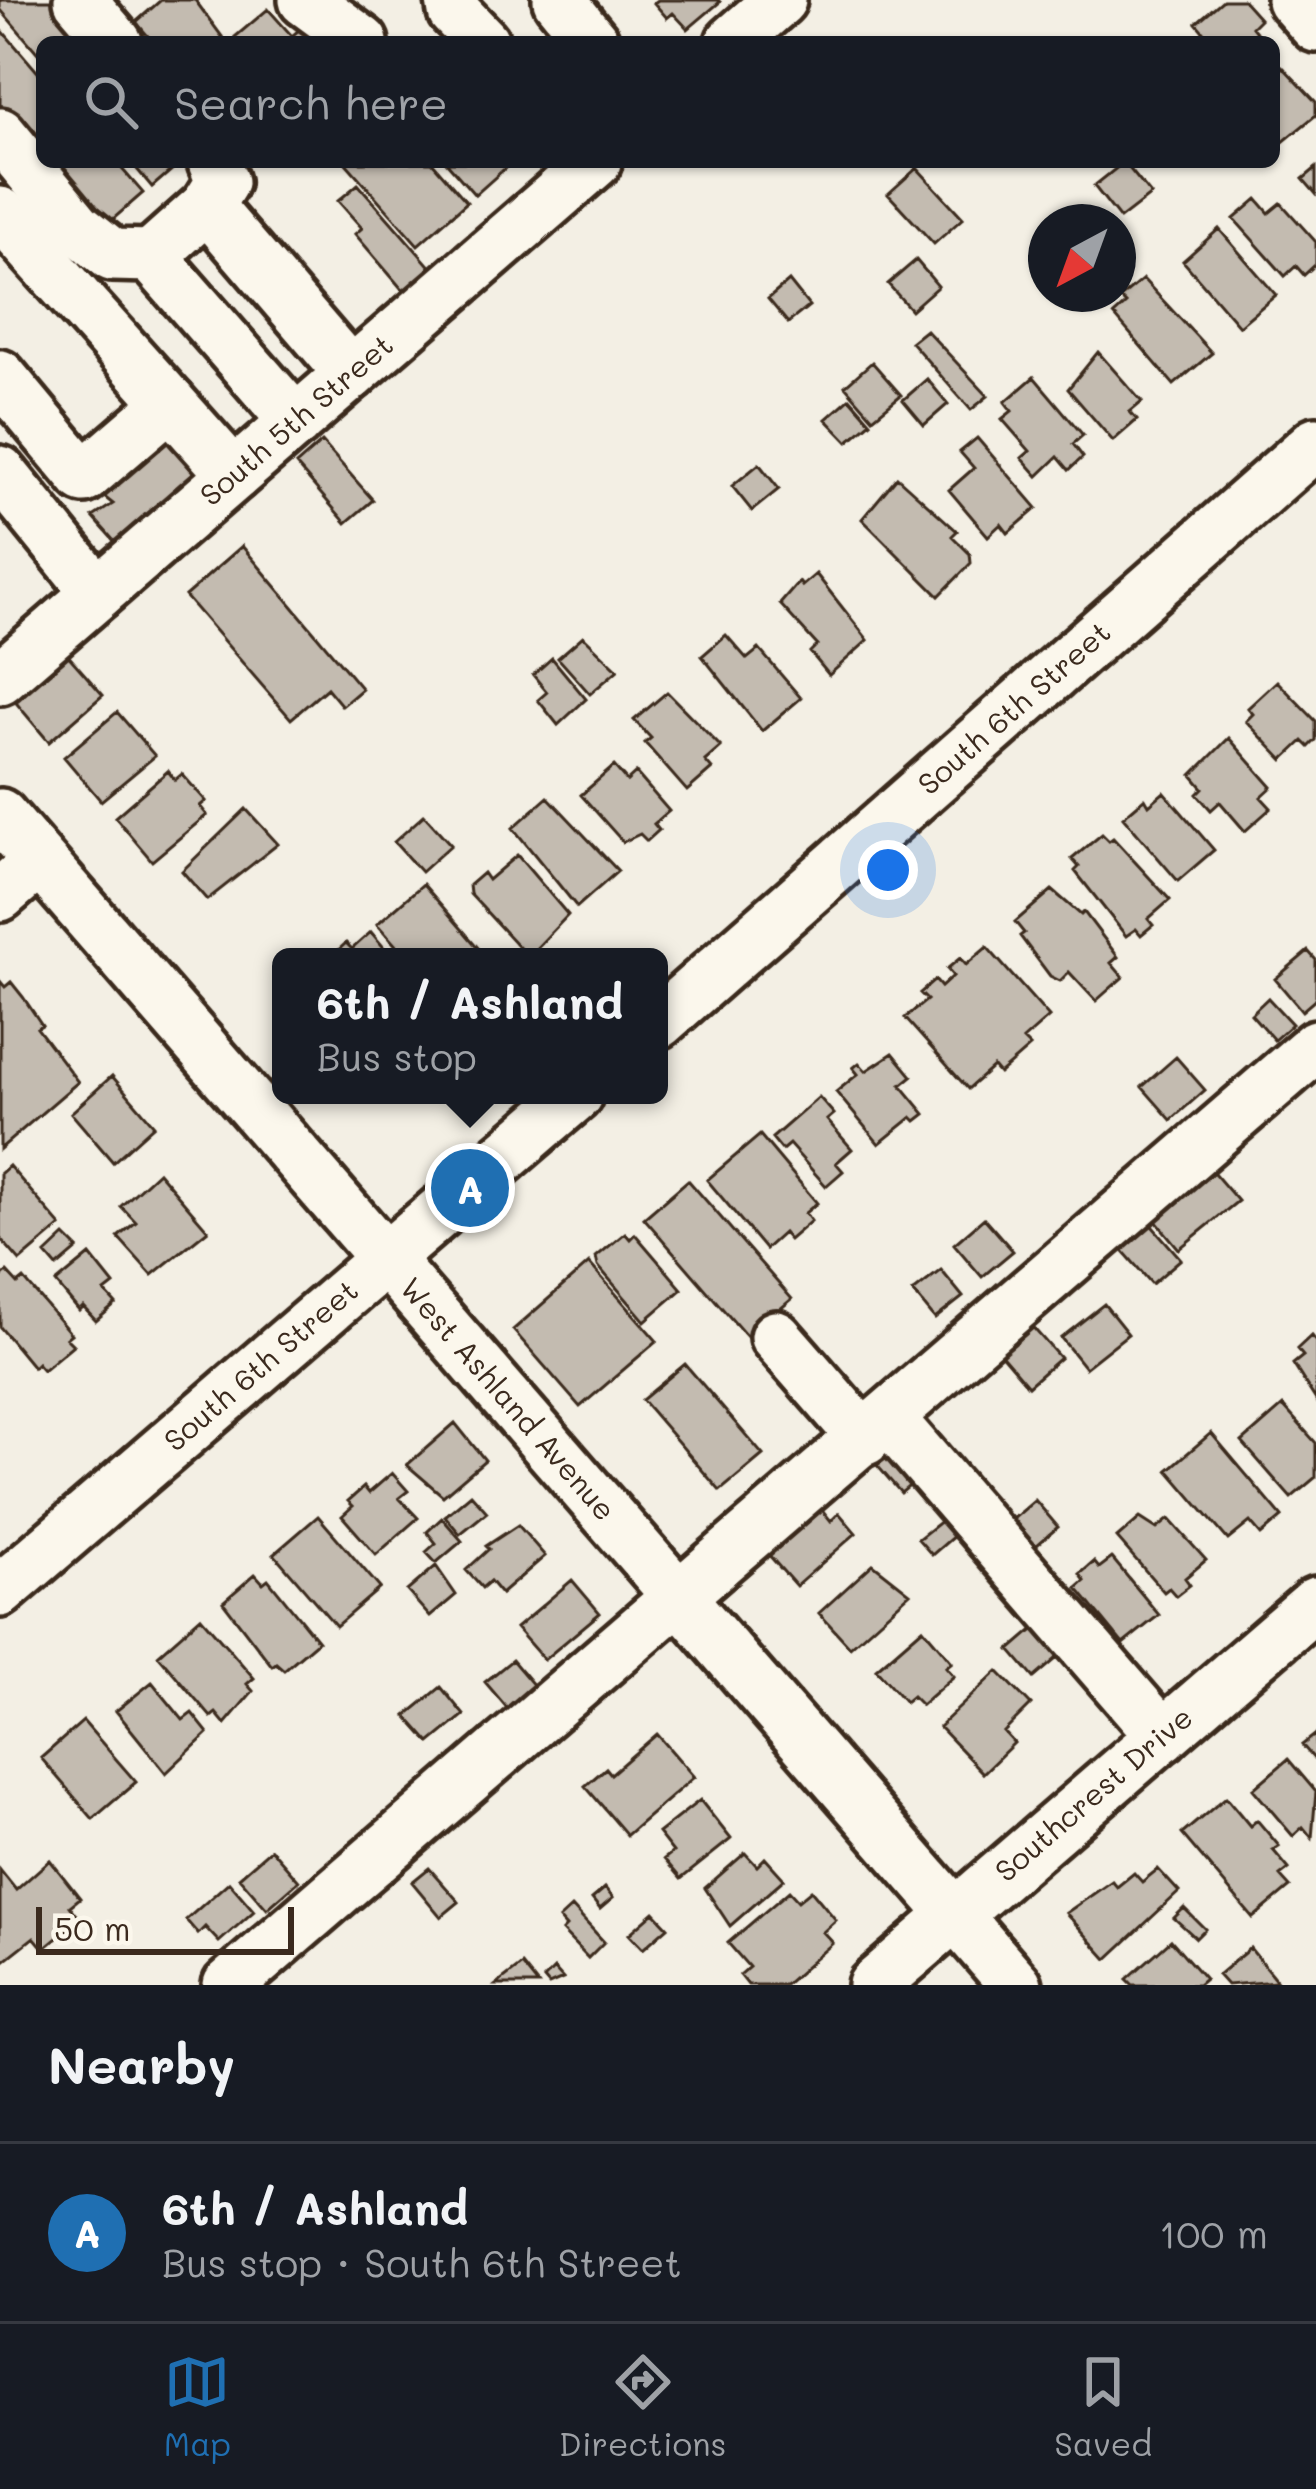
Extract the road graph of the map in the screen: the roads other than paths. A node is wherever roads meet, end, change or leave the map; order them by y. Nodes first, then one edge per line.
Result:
1 (80, 0) edge
2 (305, 0) edge
3 (452, 0) edge
4 (559, 0) edge
5 (1293, 0) edge
6 (1316, 26) edge
7 (111, 36) edge
8 (354, 36) edge
9 (476, 36) edge
10 (588, 36) edge
11 (0, 134) edge
12 (588, 168) edge
13 (211, 184) edge
14 (0, 213) edge
15 (151, 256) junction
16 (351, 374) junction
17 (0, 376) edge
18 (170, 403) junction
19 (296, 422) junction
20 (1316, 443) edge
21 (0, 472) edge
22 (234, 476) junction
23 (98, 593) junction
24 (0, 678) edge
25 (0, 815) edge
26 (39, 860) junction
27 (0, 895) edge
28 (668, 1014) edge
29 (1316, 1046) edge
30 (566, 1104) edge
31 (388, 1260) junction
32 (776, 1337) dead end
33 (876, 1429) junction
34 (0, 1592) edge
35 (681, 1595) junction
36 (1316, 1603) edge
37 (1163, 1736) junction
38 (956, 1917) junction
39 (229, 1985) edge
40 (874, 1985) edge
41 (1016, 1985) edge

1 - 7 street
2 - 8 street
3 - 9 street
4 - 10 street
5 - 6 street
11 - 15 street
12 - 16 street, South 5th Street
13 - 15 street
13 - 16 street
14 - 18 street
15 - 19 street
16 - 19 street, South 5th Street
17 - 18 street
18 - 22 street
19 - 22 street, South 5th Street
20 - 28 street, South 6th Street
21 - 23 street
22 - 23 street, South 5th Street
23 - 24 street, South 5th Street
25 - 26 street, West Ashland Avenue
26 - 27 street
26 - 31 street, West Ashland Avenue
29 - 33 street
30 - 31 street, South 6th Street
31 - 34 street, South 6th Street
31 - 35 street, West Ashland Avenue
32 - 33 street
33 - 35 street
33 - 37 street
35 - 38 street, West Ashland Avenue
35 - 39 street
36 - 37 street, Southcrest Drive
37 - 38 street, Southcrest Drive
38 - 40 street, Southcrest Drive
38 - 41 street, West Ashland Avenue

